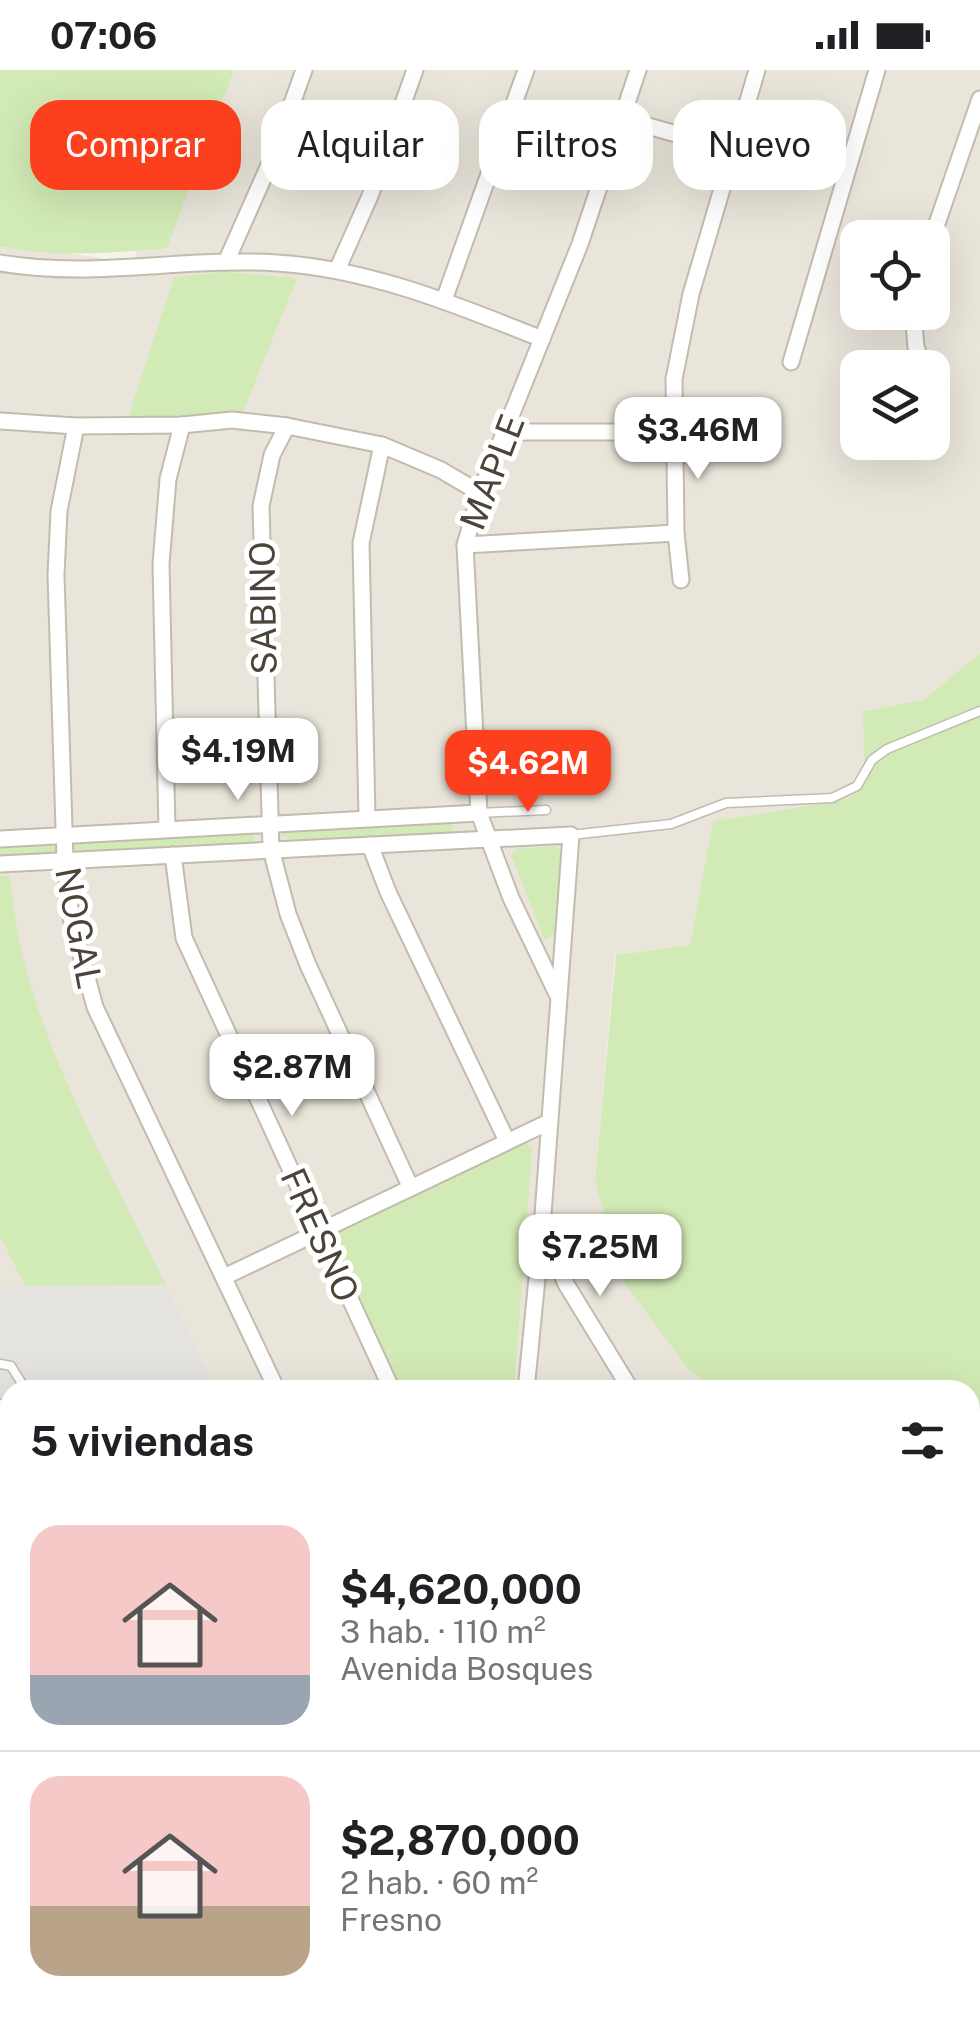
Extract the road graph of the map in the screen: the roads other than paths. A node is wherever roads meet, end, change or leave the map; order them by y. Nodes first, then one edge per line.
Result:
1 (304, 70) edge
2 (415, 70) edge
3 (526, 70) edge
4 (638, 70) edge
5 (757, 70) edge
6 (877, 70) edge
7 (980, 99) edge
8 (628, 100) edge
9 (748, 100) edge
10 (601, 190) edge
11 (722, 190) edge
12 (938, 220) edge
13 (226, 262) junction
14 (0, 263) edge
15 (336, 270) junction
16 (444, 300) junction
17 (542, 339) junction
18 (791, 362) dead end
19 (0, 421) edge
20 (182, 425) junction
21 (76, 426) junction
22 (287, 426) junction
23 (507, 432) junction
24 (674, 432) junction
25 (382, 445) junction
26 (480, 493) junction
27 (676, 533) junction
28 (465, 545) junction
29 (681, 580) dead end
30 (980, 711) edge
31 (546, 810) dead end
32 (479, 813) junction
33 (367, 817) junction
34 (268, 824) junction
35 (167, 828) junction
36 (64, 835) junction
37 (571, 835) junction
38 (0, 839) edge
39 (487, 840) junction
40 (370, 846) junction
41 (271, 848) junction
42 (172, 855) junction
43 (65, 860) junction
44 (0, 864) edge
45 (559, 998) junction
46 (549, 1122) junction
47 (507, 1141) junction
48 (410, 1186) junction
49 (542, 1228) junction
50 (320, 1230) junction
51 (224, 1277) junction
52 (0, 1364) edge
53 (20, 1380) edge
54 (272, 1380) edge
55 (388, 1380) edge
56 (527, 1380) edge
57 (625, 1380) edge

1 - 13 street
2 - 15 street
3 - 16 street
4 - 8 street, MAPLE
5 - 9 street
6 - 18 street
7 - 12 street
10 - 17 street, MAPLE
11 - 24 street
13 - 14 street
13 - 15 street
15 - 16 street
16 - 17 street
17 - 23 street, MAPLE
19 - 21 street
20 - 21 street
20 - 22 street
20 - 35 street
21 - 36 street, NOGAL
22 - 25 street
22 - 34 street, SABINO
23 - 24 street
23 - 26 street, MAPLE
24 - 27 street
25 - 26 street
25 - 33 street
26 - 28 street, MAPLE
27 - 28 street
27 - 29 street
28 - 32 street, MAPLE
30 - 37 lane
31 - 32 lane
32 - 33 street
32 - 39 street, MAPLE
33 - 34 street
34 - 35 street
34 - 41 street, SABINO
35 - 36 street
36 - 38 street
36 - 43 street, NOGAL
37 - 39 street
37 - 45 street
39 - 40 street
39 - 45 street, MAPLE
40 - 41 street
40 - 47 street
41 - 42 street
41 - 48 street, SABINO
42 - 43 street
42 - 50 street, FRESNO
43 - 44 street
43 - 51 street, NOGAL
45 - 46 street
46 - 47 street
46 - 49 street
47 - 48 street
48 - 50 street
49 - 56 street
49 - 57 street
50 - 51 street
50 - 55 street, FRESNO
51 - 54 street, NOGAL
52 - 53 lane

